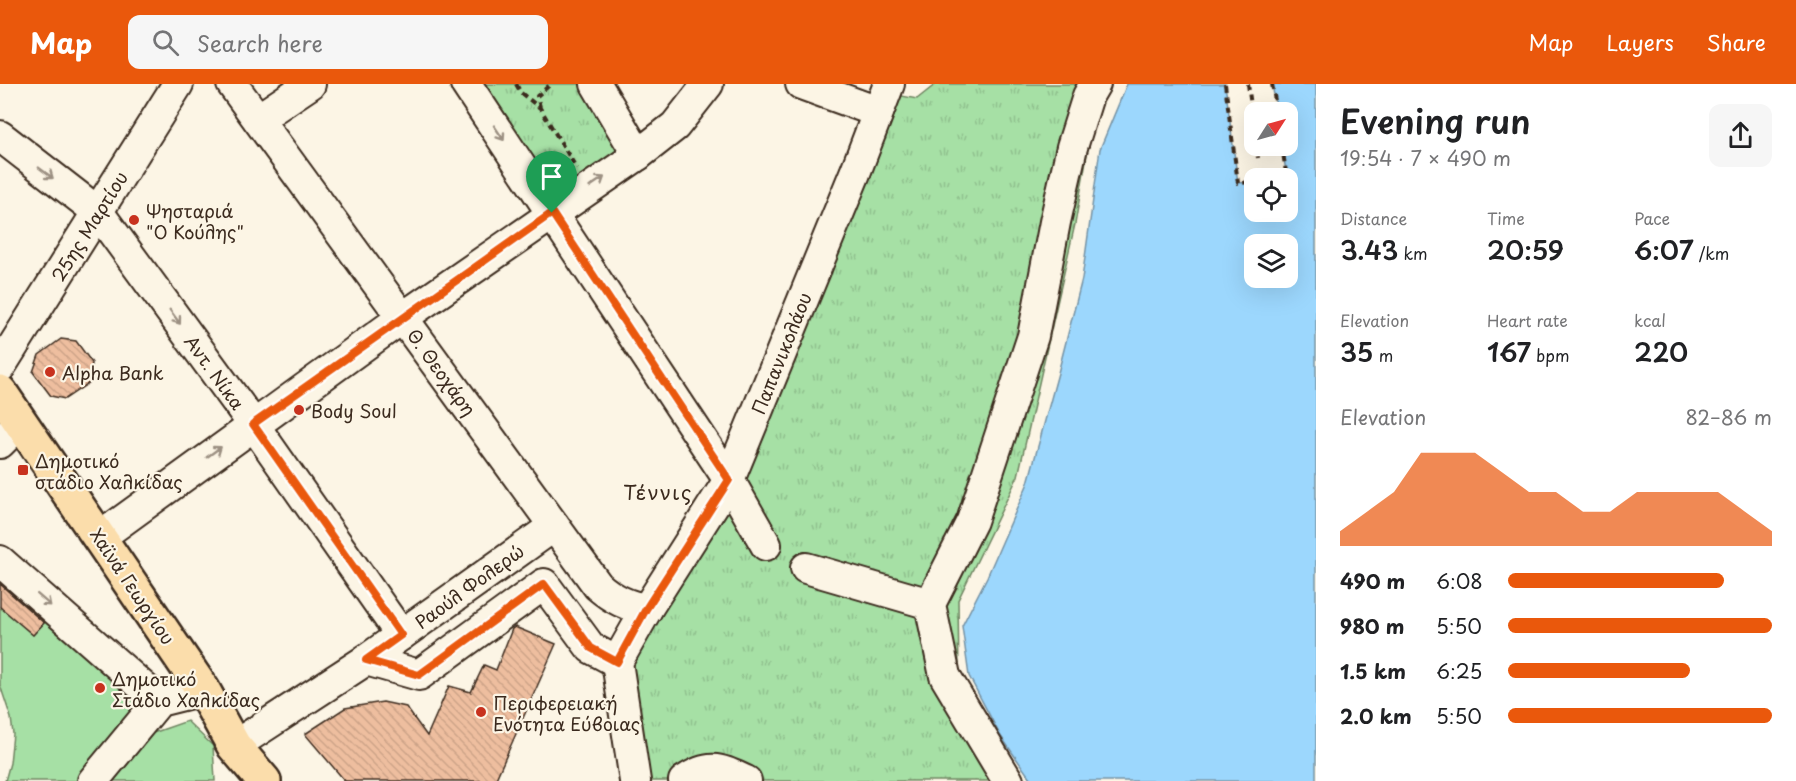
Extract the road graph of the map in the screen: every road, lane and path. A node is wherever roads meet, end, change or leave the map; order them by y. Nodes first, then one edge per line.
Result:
1 (178, 84) edge
2 (232, 84) edge
3 (310, 84) edge
4 (466, 84) edge
5 (516, 84) edge
6 (551, 84) edge
7 (596, 84) edge
8 (708, 84) edge
9 (801, 84) edge
10 (889, 84) edge
11 (1095, 84) edge
12 (1225, 84) edge
13 (1248, 84) edge
14 (1272, 84) edge
15 (1250, 102) edge
16 (1275, 102) edge
17 (540, 108) junction
18 (878, 112) junction
19 (258, 119) junction
20 (0, 136) edge
21 (638, 155) junction
22 (1244, 183) edge
23 (588, 188) junction
24 (98, 212) junction
25 (552, 213) junction
26 (402, 318) junction
27 (0, 368) edge
28 (0, 392) edge
29 (253, 424) junction
30 (10, 433) edge
31 (729, 480) junction
32 (554, 526) junction
33 (100, 537) junction
34 (766, 545) dead end
35 (0, 561) edge
36 (806, 568) dead end
37 (930, 604) junction
38 (646, 609) junction
39 (401, 635) junction
40 (366, 660) junction
41 (617, 662) junction
42 (203, 690) junction
43 (159, 701) junction
44 (234, 746) junction
45 (93, 781) edge
46 (264, 781) edge
47 (635, 781) edge
48 (684, 781) edge
49 (746, 781) edge
50 (1008, 781) edge

1 - 24 street, 25ης Μαρτίου
2 - 19 street, Θ. Θεοχάρη
3 - 19 street
4 -> 25 street
5 - 17 path
6 - 17 path
7 - 21 street
8 - 21 street
9 - 18 street
10 - 18 street, Παπανικολάου
11 - 37 street
12 - 22 path
13 - 15 path
14 - 16 path
17 - 23 path
18 - 31 street, Παπανικολάου
19 - 26 street, Θ. Θεοχάρη
20 -> 24 street, Αντ. Νίκα
23 -> 21 street
23 - 25 street
24 - 27 street, 25ης Μαρτίου
24 -> 29 street, Αντ. Νίκα
25 - 26 street
25 - 31 street
26 - 29 street
26 - 32 street, Θ. Θεοχάρη
28 - 30 main road, Χαϊνά Γεωργίου
33 -> 29 street
29 - 39 street, Αντ. Νίκα
30 - 33 main road, Χαϊνά Γεωργίου
31 - 34 street
31 - 38 street, Παπανικολάου
32 - 38 street, Θ. Θεοχάρη
32 - 39 street, Ραούλ Φολερώ
33 - 42 main road, Χαϊνά Γεωργίου
35 -> 43 street
36 - 37 street
37 - 50 street
38 - 41 street, Παπανικολάου
39 - 40 street, Ραούλ Φολερώ
40 - 41 street
40 - 44 street, Ραούλ Φολερώ
41 - 47 street
42 - 43 street
42 - 44 main road, Χαϊνά Γεωργίου
43 - 45 street
44 - 46 main road, Χαϊνά Γεωργίου
48 - 49 street

